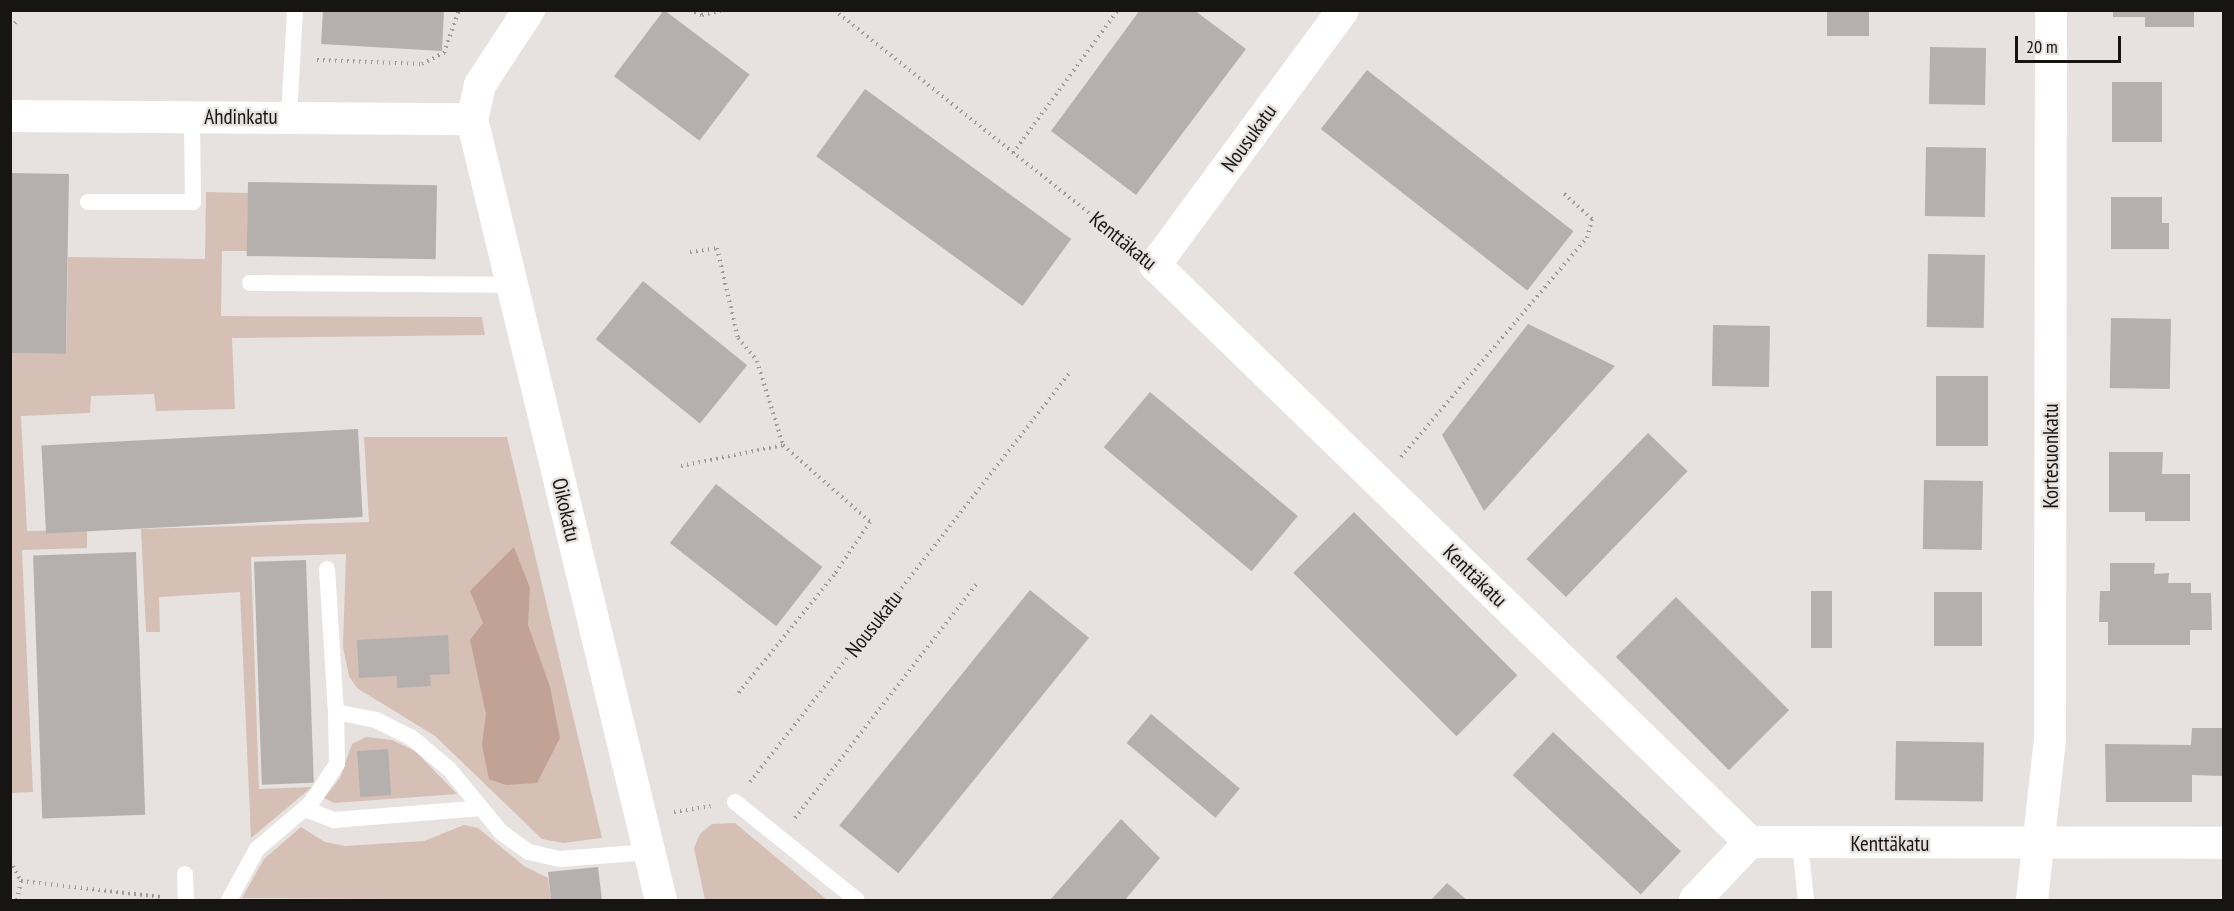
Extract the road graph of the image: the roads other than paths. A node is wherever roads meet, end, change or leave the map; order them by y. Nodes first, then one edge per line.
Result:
1 (295, 10) edge
2 (529, 10) edge
3 (1343, 10) edge
4 (2051, 10) edge
5 (10, 116) edge
6 (192, 117) junction
7 (288, 117) junction
8 (472, 118) junction
9 (88, 202) dead end
10 (1155, 266) joint
11 (250, 284) dead end
12 (513, 285) junction
13 (327, 568) dead end
14 (336, 712) junction
15 (735, 802) road end
16 (482, 808) junction
17 (305, 809) junction
18 (1750, 842) junction
19 (2223, 843) edge
20 (1800, 844) junction
21 (2039, 844) junction
22 (649, 852) junction
23 (185, 874) dead end
24 (186, 900) edge
25 (229, 900) edge
26 (661, 900) edge
27 (857, 900) edge
28 (1695, 900) edge
29 (1806, 900) edge
30 (2032, 900) edge

1 - 7 lane
2 - 8 street
3 - 10 street, Nousukatu
4 - 21 street, Kortesuonkatu
5 - 6 street, Ahdinkatu
6 - 7 street, Ahdinkatu
6 - 9 lane
7 - 8 street, Ahdinkatu
8 - 12 street, Oikokatu
10 - 18 street, Kenttäkatu
11 - 12 lane
12 - 22 street, Oikokatu
13 - 14 lane
14 - 16 lane
14 - 17 lane
15 - 27 lane
16 - 17 lane
16 - 22 lane
17 - 25 lane
18 - 20 street, Kenttäkatu
18 - 28 street
19 - 21 street, Kenttäkatu
20 - 21 street, Kenttäkatu
20 - 29 lane
21 - 30 street, Kortesuonkatu
22 - 26 street, Oikokatu
23 - 24 lane

